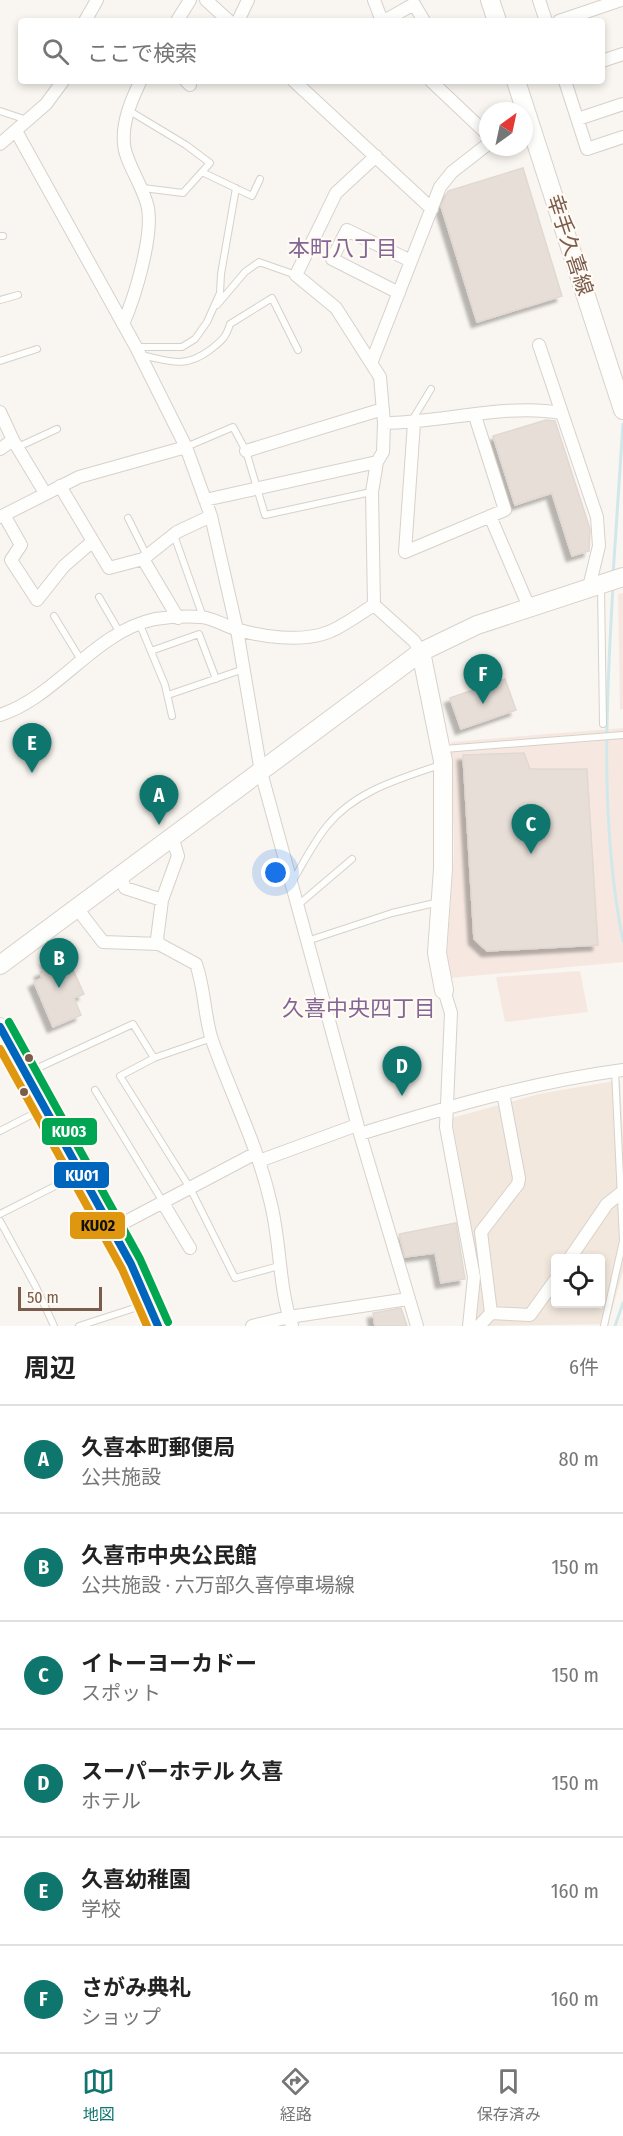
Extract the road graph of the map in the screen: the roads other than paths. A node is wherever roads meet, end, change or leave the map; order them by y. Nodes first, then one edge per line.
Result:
1 (97, 0) edge
2 (190, 0) edge
3 (206, 0) edge
4 (248, 0) edge
5 (374, 0) edge
6 (490, 0) edge
7 (539, 0) edge
8 (621, 0) edge
9 (87, 18) edge
10 (179, 18) edge
11 (226, 18) edge
12 (239, 18) edge
13 (382, 18) edge
14 (388, 18) edge
15 (422, 18) edge
16 (496, 18) edge
17 (545, 18) edge
18 (568, 18) edge
19 (623, 54) edge
20 (605, 60) edge
21 (61, 84) edge
22 (139, 84) edge
23 (297, 84) edge
24 (434, 84) edge
25 (517, 84) edge
26 (566, 84) edge
27 (522, 102) edge
28 (623, 104) edge
29 (128, 110) junction
30 (0, 111) edge
31 (578, 119) junction
32 (27, 121) junction
33 (479, 126) edge
34 (16, 131) junction
35 (533, 135) edge
36 (623, 137) edge
37 (0, 144) edge
38 (479, 151) edge
39 (376, 156) junction
40 (202, 172) junction
41 (260, 179) dead end
42 (143, 188) junction
43 (236, 188) junction
44 (432, 209) junction
45 (411, 261) junction
46 (296, 275) junction
47 (399, 293) junction
48 (18, 295) dead end
49 (0, 300) edge
50 (211, 313) junction
51 (123, 324) junction
52 (539, 345) dead end
53 (37, 349) dead end
54 (298, 350) dead end
55 (138, 351) junction
56 (0, 361) edge
57 (372, 362) junction
58 (430, 389) dead end
59 (383, 409) junction
60 (623, 410) edge
61 (0, 412) edge
62 (561, 413) junction
63 (475, 416) junction
64 (384, 423) junction
65 (412, 423) junction
66 (57, 429) dead end
67 (15, 444) junction
68 (186, 447) junction
69 (0, 449) edge
70 (246, 451) junction
71 (377, 462) junction
72 (60, 486) junction
73 (255, 488) junction
74 (372, 492) junction
75 (45, 493) junction
76 (206, 500) junction
77 (2, 516) edge
78 (211, 516) junction
79 (490, 516) junction
80 (128, 518) dead end
81 (174, 534) junction
82 (93, 541) junction
83 (145, 557) junction
84 (623, 577) edge
85 (595, 586) junction
86 (99, 597) dead end
87 (374, 605) junction
88 (529, 607) junction
89 (54, 616) dead end
90 (203, 617) junction
91 (178, 618) junction
92 (140, 625) junction
93 (237, 630) junction
94 (120, 633) junction
95 (151, 651) junction
96 (422, 651) junction
97 (81, 660) junction
98 (244, 669) junction
99 (216, 679) junction
100 (168, 695) junction
101 (0, 715) edge
102 (172, 716) dead end
103 (603, 724) dead end
104 (623, 735) edge
105 (442, 757) junction
106 (261, 772) junction
107 (172, 836) junction
108 (352, 859) dead end
109 (120, 875) junction
110 (291, 882) junction
111 (162, 900) junction
112 (440, 902) junction
113 (297, 905) junction
114 (76, 908) junction
115 (307, 941) junction
116 (159, 944) junction
117 (0, 965) edge
118 (444, 990) joint
119 (0, 1027) edge
120 (212, 1038) junction
121 (154, 1058) junction
122 (620, 1071) edge
123 (27, 1074) junction
124 (94, 1089) dead end
125 (503, 1093) junction
126 (445, 1107) junction
127 (31, 1115) dead end
128 (359, 1130) junction
129 (0, 1131) edge
130 (257, 1157) junction
131 (63, 1182) dead end
132 (190, 1188) junction
133 (621, 1193) junction
134 (164, 1203) junction
135 (0, 1214) edge
136 (0, 1221) edge
137 (112, 1229) junction
138 (190, 1248) dead end
139 (573, 1254) edge
140 (279, 1266) junction
141 (551, 1285) edge
142 (408, 1299) junction
143 (149, 1303) junction
144 (491, 1313) junction
145 (290, 1321) edge
146 (475, 1323) edge
147 (54, 1326) edge
148 (79, 1326) edge
149 (158, 1326) edge
150 (252, 1326) edge
151 (417, 1326) edge
152 (604, 1326) edge

1 - 9 street
2 - 10 street
3 - 11 street
4 - 12 street
5 - 13 street
6 - 16 street
7 - 17 street
8 - 18 street
14 - 15 street
19 - 20 street
21 - 32 street
22 - 29 street
23 - 39 street
24 - 33 street
25 - 27 street, 幸手久喜線
26 - 31 street
28 - 31 street
29 - 40 lane
29 - 42 street
30 - 32 lane
31 - 36 street
32 - 34 street
34 - 37 street
34 - 51 street
35 - 60 street, 幸手久喜線
38 - 44 street
39 - 44 street
39 - 46 street
40 - 42 lane
40 - 43 lane
41 - 43 lane
42 - 51 street
43 - 50 lane
44 - 45 street
45 - 47 street
45 - 47 street
46 - 50 lane
46 - 57 street
47 - 57 street
48 - 49 lane
50 - 55 lane
51 - 55 street
52 - 62 street
53 - 56 lane
54 - 55 lane
55 - 68 street
57 - 59 street
58 - 65 lane
59 - 64 street
59 - 70 street
61 - 67 street
62 - 63 street
62 - 85 street
63 - 65 street
63 - 79 street
64 - 65 street
64 - 71 street
65 - 79 street
66 - 67 lane
67 - 69 street
67 - 75 street
68 - 70 lane
68 - 72 street
68 - 76 street
70 - 73 lane
71 - 73 street
71 - 74 street
72 - 75 street
72 - 82 street
73 - 74 lane
73 - 76 street
74 - 87 street
75 - 77 street
76 - 78 street
77 - 82 street
78 - 81 street
78 - 93 street
79 - 88 street
80 - 83 lane
81 - 83 street
81 - 90 lane
82 - 83 street
83 - 91 street
84 - 85 street
85 - 88 street
85 - 103 lane
86 - 94 lane
87 - 93 street
87 - 96 street
88 - 96 street
89 - 97 lane
90 - 91 street
90 - 93 street
91 - 92 street
92 - 94 street
92 - 95 lane
93 - 98 street
94 - 97 street
95 - 99 lane
95 - 100 lane
96 - 105 street
96 - 106 street
97 - 101 street
98 - 99 lane
98 - 106 street
99 - 100 lane
100 - 102 lane
104 - 105 lane
105 - 110 lane
105 - 112 street
106 - 107 street
106 - 110 street
107 - 109 street
107 - 111 street
108 - 113 lane
109 - 111 street
109 - 114 street
110 - 113 street
111 - 116 street
112 - 115 lane
112 - 118 street
113 - 115 street
114 - 116 street
114 - 117 street
115 - 128 street
116 - 120 street
118 - 126 street
119 - 123 street
120 - 121 lane
120 - 130 street
121 - 123 lane
121 - 132 lane
122 - 125 street
122 - 133 lane
123 - 137 street
124 - 134 lane
125 - 126 street
125 - 144 street
126 - 128 street
126 - 146 street
127 - 129 lane
128 - 130 street
128 - 142 street
130 - 132 street
130 - 140 street
131 - 135 lane
132 - 134 street
132 - 140 lane
133 - 139 street
133 - 152 lane
134 - 137 street
134 - 138 street
136 - 147 lane
137 - 143 street
140 - 145 street
141 - 144 street
142 - 145 street
142 - 151 street
143 - 148 lane
143 - 149 street
144 - 146 street
145 - 150 street

